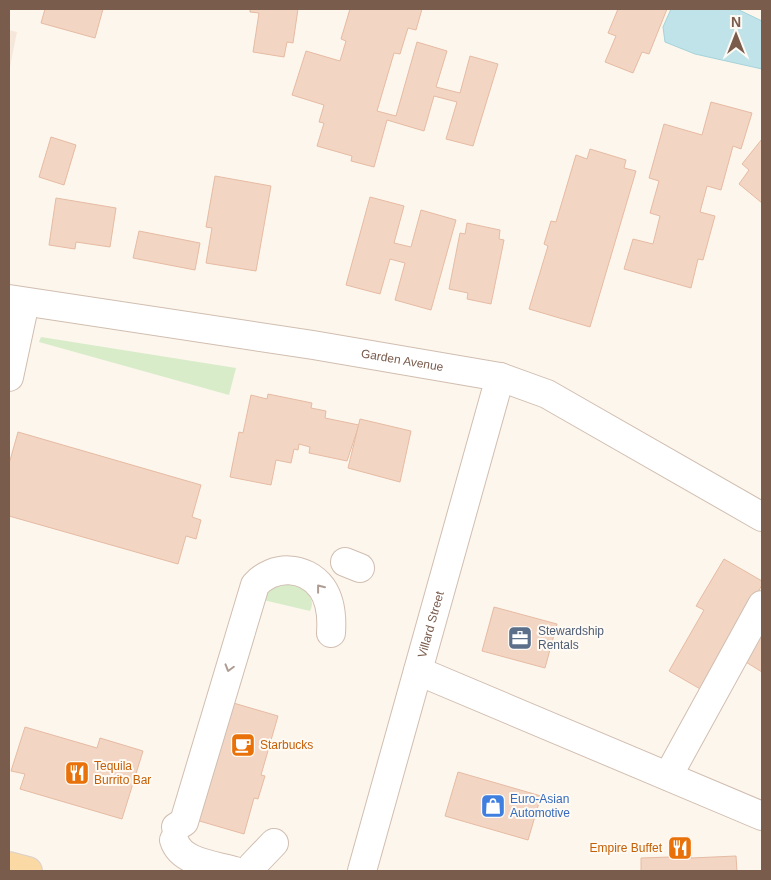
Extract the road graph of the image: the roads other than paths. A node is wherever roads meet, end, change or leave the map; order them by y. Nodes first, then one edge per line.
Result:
1 (17, 301) edge
2 (9, 377) edge
3 (500, 377) junction
4 (762, 517) edge
5 (762, 605) edge
6 (331, 633) dead end
7 (418, 671) junction
8 (668, 776) junction
9 (762, 816) edge
10 (274, 843) dead end
11 (9, 866) edge
12 (249, 870) edge
13 (28, 871) edge
14 (362, 871) edge

1 - 2 street
1 - 3 street, Garden Avenue
3 - 4 street, Garden Avenue
3 - 7 street, Villard Street
5 - 8 street
6 -> 12 street
7 - 8 street
7 - 14 street, Villard Street
8 - 9 street
10 - 12 street
11 - 13 main road

